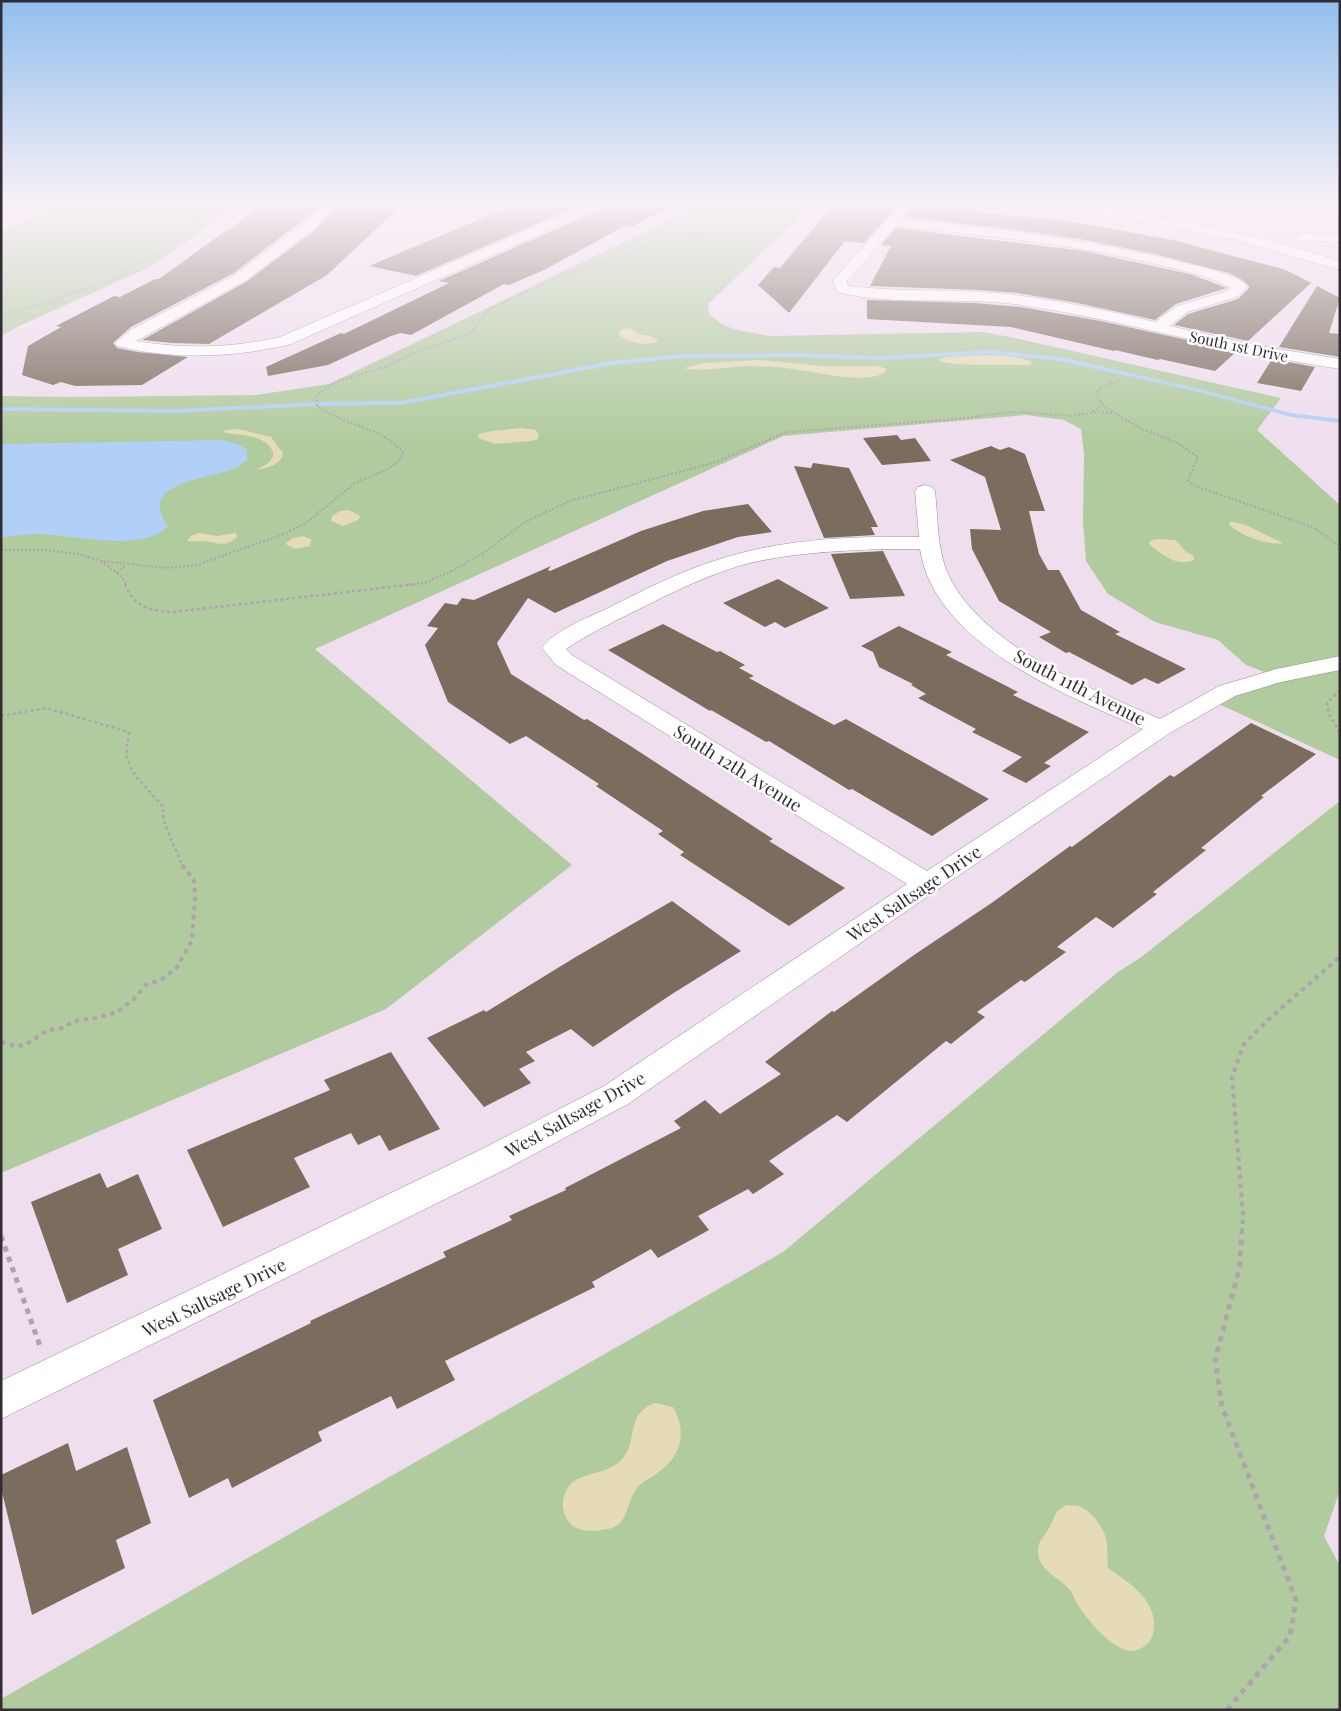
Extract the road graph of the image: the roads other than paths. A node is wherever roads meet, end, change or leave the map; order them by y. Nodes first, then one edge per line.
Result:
1 (229, 284) edge
2 (415, 284) edge
3 (841, 284) edge
4 (1235, 284) edge
5 (1157, 328) junction
6 (1340, 364) edge
7 (925, 491) dead end
8 (931, 543) junction
9 (1340, 663) edge
10 (1161, 728) junction
11 (927, 884) junction
12 (1, 1401) edge

1 - 2 street
3 - 5 street, South 1st Drive
4 - 5 street
5 - 6 street, South 1st Drive
7 - 8 street, South 11th Avenue
8 - 10 street, South 11th Avenue
8 - 11 street, South 12th Avenue
9 - 10 street, West Saltsage Drive
10 - 11 street, West Saltsage Drive
11 - 12 street, West Saltsage Drive

